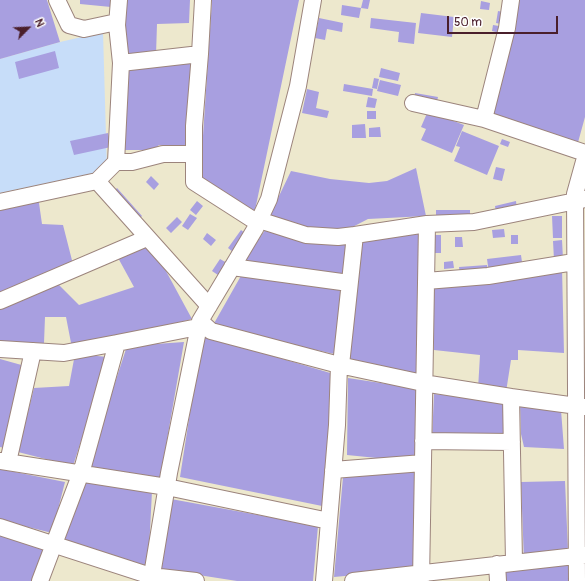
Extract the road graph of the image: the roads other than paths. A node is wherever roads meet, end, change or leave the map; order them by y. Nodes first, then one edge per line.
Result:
1 (57, 0) edge
2 (119, 0) edge
3 (203, 0) edge
4 (312, 0) edge
5 (511, 0) edge
6 (117, 25) junction
7 (200, 54) junction
8 (121, 63) junction
9 (413, 103) dead end
10 (484, 119) junction
11 (585, 153) edge
12 (194, 154) junction
13 (585, 158) edge
14 (116, 162) junction
15 (96, 182) junction
16 (580, 199) edge
17 (0, 202) edge
18 (258, 221) junction
19 (427, 224) junction
20 (355, 235) junction
21 (147, 238) junction
22 (574, 262) junction
23 (232, 267) junction
24 (580, 279) edge
25 (426, 281) junction
26 (349, 283) junction
27 (0, 301) edge
28 (209, 306) junction
29 (199, 324) junction
30 (580, 339) edge
31 (117, 343) junction
32 (0, 349) edge
33 (33, 351) junction
34 (340, 365) junction
35 (424, 382) junction
36 (511, 397) junction
37 (581, 406) edge
38 (423, 441) junction
39 (512, 442) junction
40 (4, 462) edge
41 (423, 463) junction
42 (333, 470) junction
43 (80, 474) junction
44 (167, 487) junction
45 (329, 521) junction
46 (0, 527) edge
47 (54, 544) junction
48 (581, 556) edge
49 (514, 562) junction
50 (497, 564) junction
51 (421, 578) edge
52 (151, 579) edge
53 (40, 581) edge
54 (196, 581) edge
55 (324, 581) edge
56 (354, 581) edge
57 (498, 581) edge
58 (577, 581) edge

1 - 6 street
2 - 6 street
3 - 7 street
4 - 18 street
5 - 10 street
6 - 8 street
7 - 8 street
7 - 12 street
8 - 14 street
9 - 10 street
10 - 11 street
12 - 14 street
12 - 18 street
13 - 16 street
14 - 15 street
15 - 17 street
15 - 21 street
16 - 19 street
16 - 22 street
18 - 20 street
18 - 23 street
19 - 20 street
19 - 25 street
20 - 26 street
21 - 27 street
21 - 28 street
22 - 24 street
22 - 25 street
23 - 26 street
23 - 28 street
24 - 30 street
25 - 35 street
26 - 34 street
28 - 29 street
29 - 31 street
29 - 34 street
29 - 44 street
30 - 37 street
31 - 33 street
31 - 43 street
32 - 33 street
33 - 40 street
34 - 35 street
34 - 42 street
35 - 36 street
35 - 38 street
36 - 37 street
36 - 39 street
37 - 48 street
38 - 39 street
38 - 41 street
39 - 49 street
40 - 43 street
41 - 42 street
41 - 51 street
42 - 45 street
43 - 44 street
43 - 47 street
44 - 45 street
44 - 52 street
45 - 55 street
46 - 47 street
47 - 52 street
47 - 53 street
48 - 49 street
48 - 58 street
49 - 50 street
50 - 51 street
50 - 57 street
51 - 56 street
52 - 54 street

